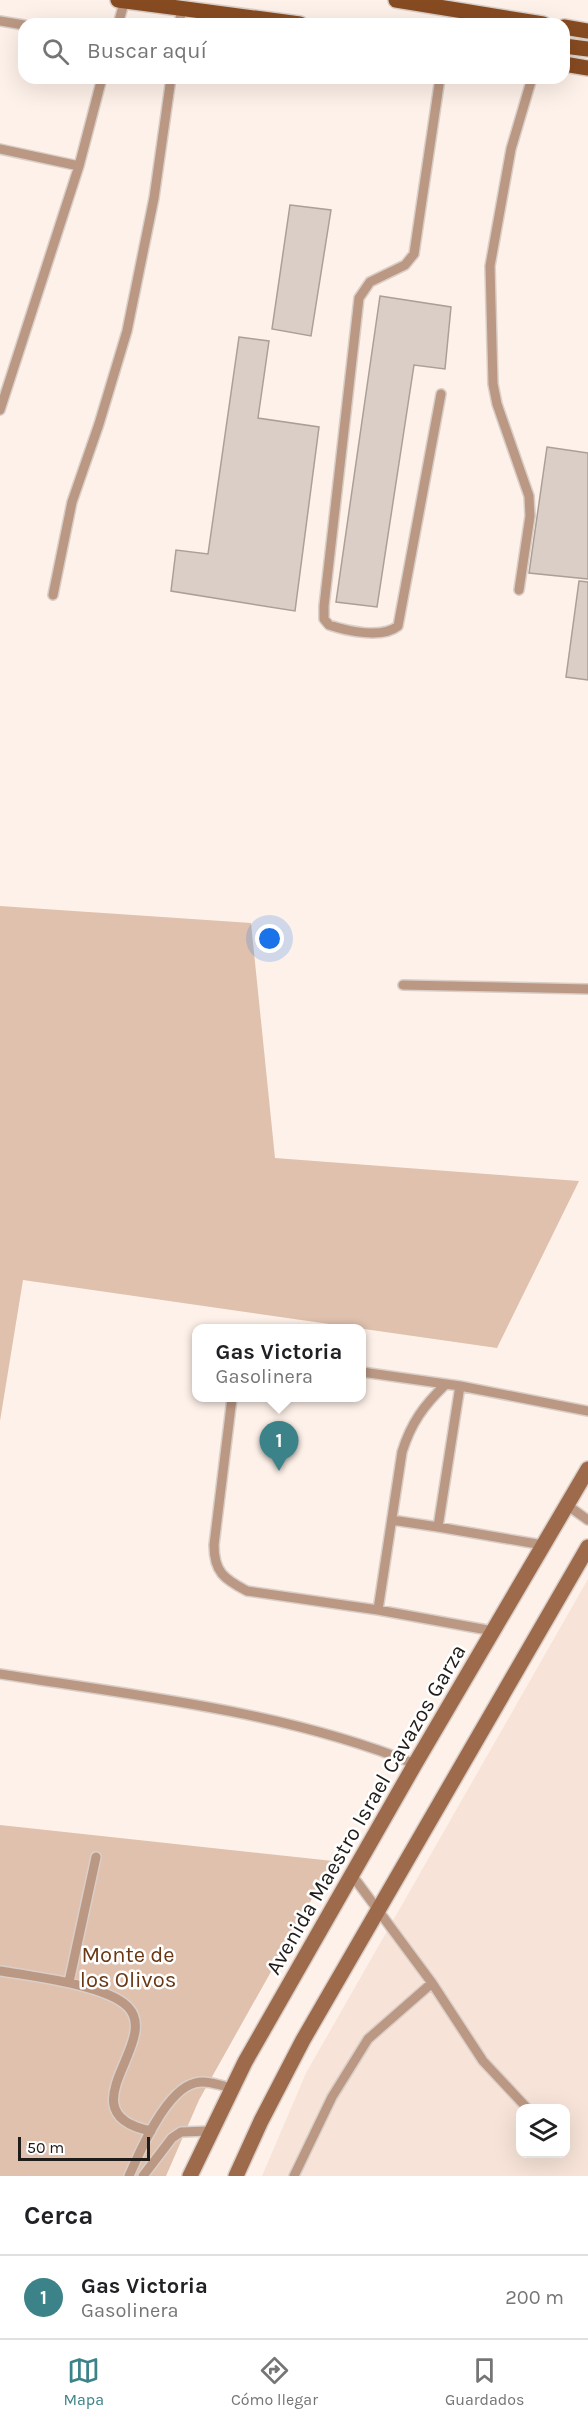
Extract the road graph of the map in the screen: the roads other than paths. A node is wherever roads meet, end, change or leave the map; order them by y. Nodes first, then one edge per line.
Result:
1 (123, 0) edge
2 (396, 0) edge
3 (182, 8) junction
4 (119, 18) edge
5 (180, 18) edge
6 (256, 18) edge
7 (506, 18) edge
8 (0, 21) edge
9 (18, 24) edge
10 (570, 28) edge
11 (588, 31) edge
12 (570, 47) edge
13 (588, 49) edge
14 (570, 65) edge
15 (588, 68) edge
16 (100, 84) edge
17 (170, 84) edge
18 (439, 84) edge
19 (530, 84) edge
20 (0, 149) edge
21 (79, 166) junction
22 (441, 393) dead end
23 (0, 410) edge
24 (519, 590) dead end
25 (53, 595) dead end
26 (403, 985) dead end
27 (588, 989) edge
28 (366, 1373) edge
29 (446, 1384) junction
30 (460, 1386) junction
31 (232, 1402) edge
32 (588, 1411) edge
33 (588, 1468) edge
34 (567, 1505) junction
35 (392, 1520) junction
36 (588, 1520) edge
37 (438, 1527) junction
38 (543, 1545) junction
39 (588, 1547) edge
40 (378, 1610) junction
41 (493, 1632) junction
42 (0, 1674) edge
43 (415, 1764) junction
44 (96, 1857) dead end
45 (352, 1875) junction
46 (378, 1911) junction
47 (0, 1971) edge
48 (69, 1982) junction
49 (432, 1983) junction
50 (231, 2088) junction
51 (522, 2104) edge
52 (151, 2131) junction
53 (210, 2132) junction
54 (129, 2176) edge
55 (143, 2176) edge
56 (190, 2176) edge
57 (236, 2176) edge
58 (294, 2176) edge

1 - 3 main road
1 - 4 lane
2 - 7 main road
3 - 5 lane
3 - 6 main road
8 - 9 lane
10 - 11 main road
12 - 13 main road
14 - 15 main road
16 - 21 lane
17 - 25 lane
18 - 22 lane
19 - 24 lane
20 - 21 lane
21 - 23 lane
26 - 27 lane
28 - 29 lane
29 - 30 lane
29 - 35 lane
30 - 32 lane
30 - 37 lane
31 - 40 lane
33 - 34 main road, Avenida Maestro Israel Cavazos Garza
34 - 36 lane
34 - 38 main road, Avenida Maestro Israel Cavazos Garza
35 - 37 lane
35 - 40 lane
37 - 38 lane
38 - 41 main road, Avenida Maestro Israel Cavazos Garza
39 - 46 main road
40 - 41 lane
41 - 43 main road, Avenida Maestro Israel Cavazos Garza
42 - 43 lane
43 - 45 main road, Avenida Maestro Israel Cavazos Garza
44 - 48 lane
45 - 46 lane
45 - 50 main road, Avenida Maestro Israel Cavazos Garza
46 - 49 lane
46 - 57 main road
47 - 48 lane
48 - 52 lane
49 - 51 lane
49 - 58 lane
50 - 52 lane
50 - 53 main road, Avenida Maestro Israel Cavazos Garza
52 - 54 lane
53 - 55 lane
53 - 56 main road, Avenida Maestro Israel Cavazos Garza

